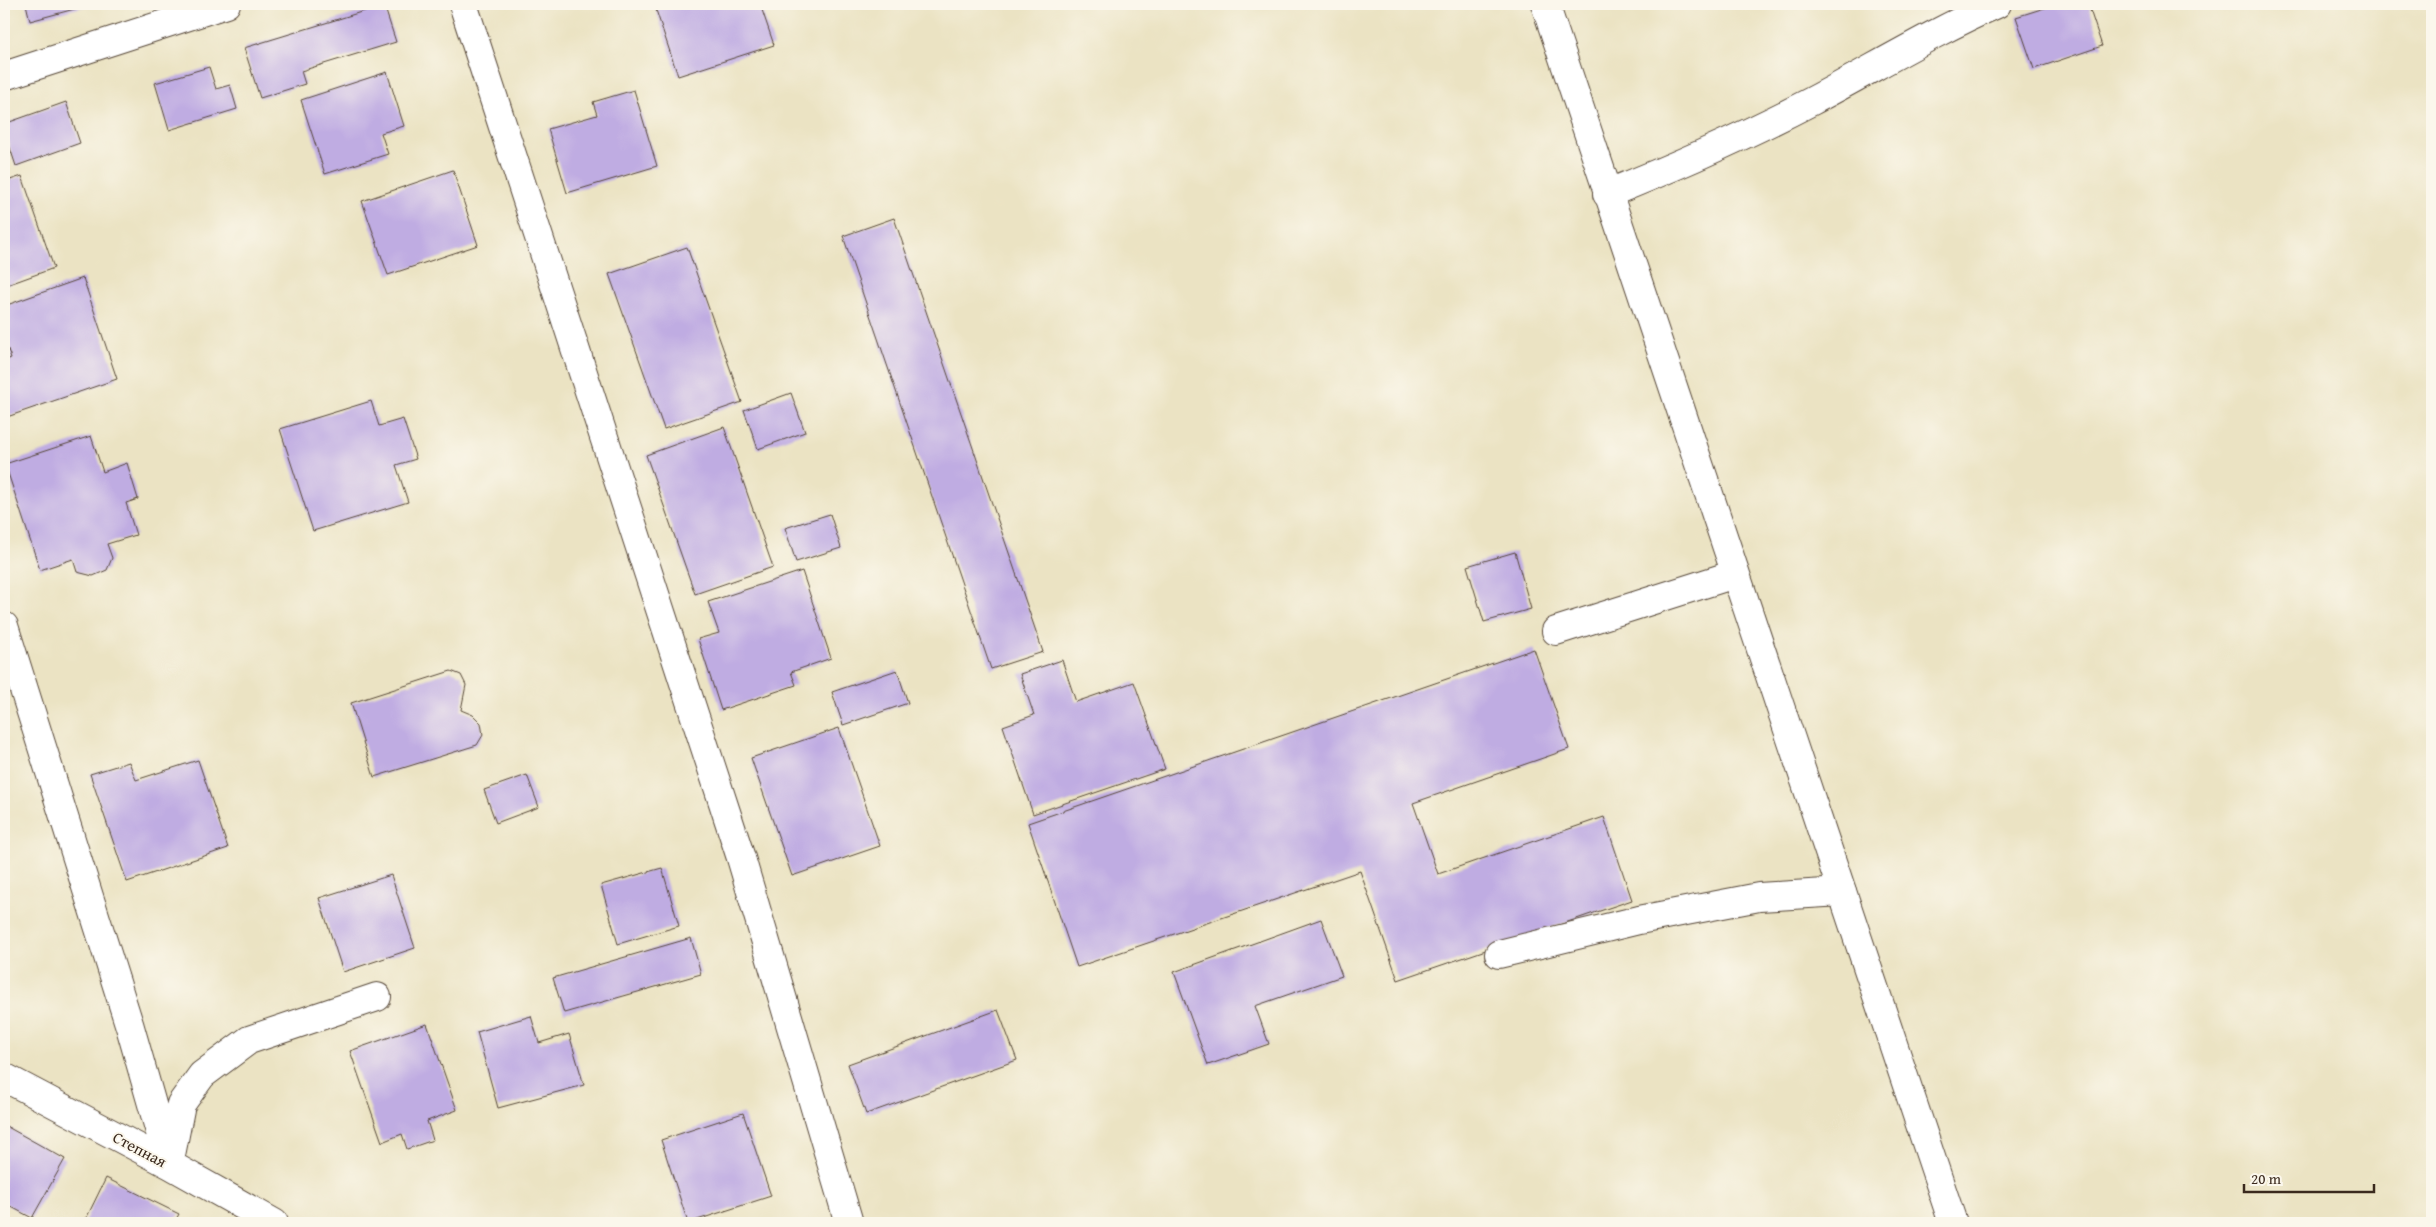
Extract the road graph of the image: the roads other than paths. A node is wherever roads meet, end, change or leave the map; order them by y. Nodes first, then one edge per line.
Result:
1 (226, 4) edge
2 (463, 4) edge
3 (1545, 4) edge
4 (1997, 4) edge
5 (4, 76) edge
6 (1607, 194) junction
7 (1735, 574) junction
8 (4, 626) edge
9 (1556, 630) dead end
10 (1842, 892) junction
11 (1499, 954) dead end
12 (377, 997) dead end
13 (4, 1076) edge
14 (169, 1164) junction
15 (274, 1223) edge
16 (849, 1223) edge
17 (1953, 1223) edge

1 - 5 street
2 - 16 street
3 - 6 street
4 - 6 street
6 - 7 street
7 - 9 street
7 - 10 street
8 - 14 street
10 - 11 street
10 - 17 street
12 - 14 street
13 - 14 street, Степная
14 - 15 street, Степная

